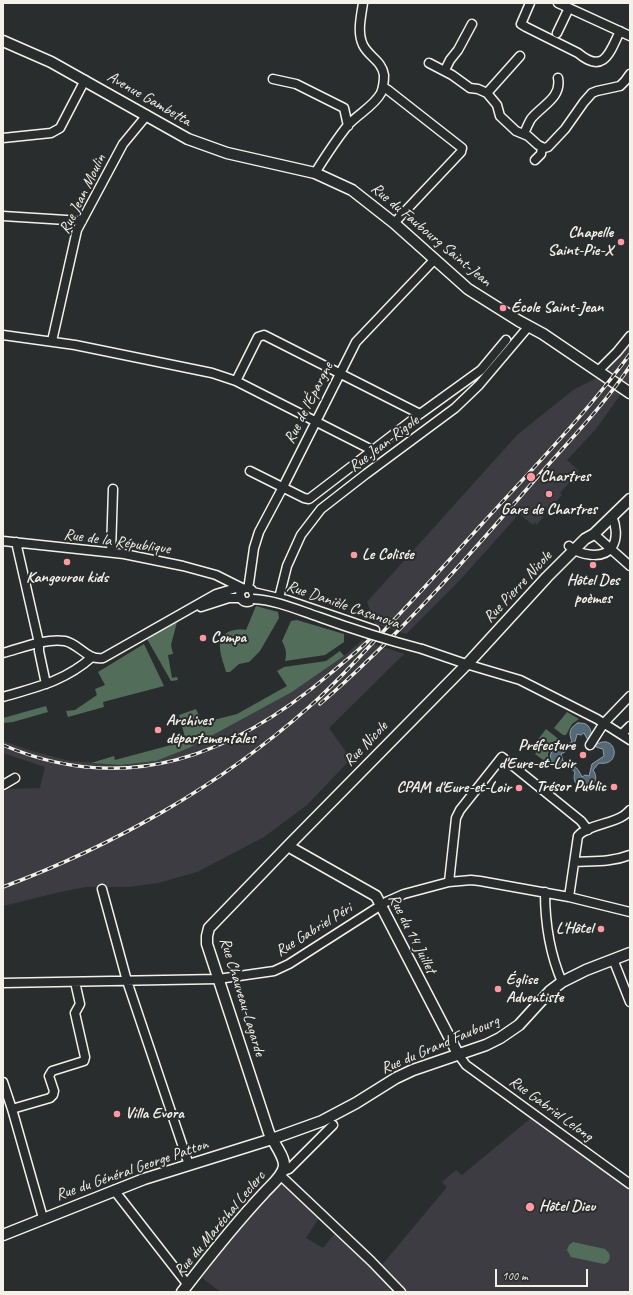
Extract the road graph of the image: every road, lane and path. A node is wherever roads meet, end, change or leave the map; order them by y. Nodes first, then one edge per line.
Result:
1 (362, 3) edge
2 (530, 3) edge
3 (558, 3) edge
4 (568, 8) junction
5 (472, 24) dead end
6 (620, 31) junction
7 (557, 33) dead end
8 (630, 36) edge
9 (3, 41) edge
10 (520, 56) dead end
11 (429, 63) dead end
12 (445, 70) junction
13 (630, 74) edge
14 (558, 78) dead end
15 (273, 79) dead end
16 (85, 80) junction
17 (383, 88) junction
18 (487, 93) junction
19 (147, 115) junction
20 (348, 126) junction
21 (524, 134) junction
22 (3, 138) edge
23 (543, 148) junction
24 (535, 160) dead end
25 (286, 167) joint
26 (315, 173) junction
27 (3, 216) edge
28 (82, 221) junction
29 (394, 223) junction
30 (435, 259) junction
31 (529, 326) junction
32 (3, 335) edge
33 (630, 336) edge
34 (506, 340) dead end
35 (52, 341) junction
36 (598, 371) junction
37 (340, 373) junction
38 (236, 380) junction
39 (630, 393) edge
40 (420, 414) junction
41 (316, 421) junction
42 (372, 450) junction
43 (250, 471) dead end
44 (283, 487) junction
45 (113, 489) dead end
46 (630, 499) edge
47 (612, 516) junction
48 (594, 534) junction
49 (3, 541) edge
50 (16, 542) junction
51 (571, 548) junction
52 (611, 549) junction
53 (111, 552) junction
54 (630, 566) edge
55 (247, 591) junction
56 (279, 598) junction
57 (39, 643) junction
58 (422, 649) junction
59 (3, 653) edge
60 (92, 657) junction
61 (466, 664) junction
62 (46, 684) junction
63 (630, 696) edge
64 (3, 697) edge
65 (604, 723) junction
66 (630, 726) edge
67 (622, 734) junction
68 (630, 740) edge
69 (592, 743) dead end
70 (16, 778) dead end
71 (3, 785) edge
72 (630, 810) edge
73 (588, 830) junction
74 (289, 844) junction
75 (630, 855) edge
76 (575, 862) junction
77 (449, 882) junction
78 (102, 888) dead end
79 (545, 892) junction
80 (570, 897) junction
81 (381, 904) junction
82 (630, 912) edge
83 (630, 953) edge
84 (613, 959) junction
85 (218, 979) junction
86 (127, 981) junction
87 (75, 982) junction
88 (562, 982) junction
89 (3, 983) edge
90 (630, 1002) edge
91 (458, 1054) junction
92 (3, 1082) edge
93 (12, 1109) junction
94 (333, 1125) dead end
95 (285, 1135) junction
96 (272, 1139) junction
97 (281, 1154) junction
98 (188, 1165) junction
99 (282, 1173) junction
100 (630, 1184) edge
101 (114, 1190) junction
102 (43, 1218) junction
103 (3, 1235) edge
104 (185, 1288) edge
105 (401, 1292) edge

1 - 17 street
2 - 6 street
3 - 4 street
4 - 6 street
4 - 7 street
5 - 12 street
6 - 8 street
9 - 16 main road, Avenue Gambetta
10 - 18 street
11 - 12 street
12 - 18 street
13 - 23 street
14 - 21 street
15 - 20 street
16 - 19 main road, Avenue Gambetta
16 - 22 street
17 - 20 street
17 - 29 street
18 - 21 street
19 - 25 main road, Avenue Gambetta
19 - 28 street, Rue Jean Moulin
20 - 26 street
21 - 23 street
23 - 24 street
25 - 26 main road, Rue du Faubourg Saint-Jean
26 - 29 main road, Rue du Faubourg Saint-Jean
27 - 28 street
28 - 35 street, Rue Jean Moulin
29 - 30 main road, Rue du Faubourg Saint-Jean
30 - 31 main road, Rue du Faubourg Saint-Jean
30 - 37 street, Rue de l'Épargne
31 - 36 main road, Rue du Faubourg Saint-Jean
31 - 56 street, Rue Jean-Rigole
32 - 35 street
33 - 36 street
34 - 40 street
35 - 38 street
36 - 39 main road, Rue du Faubourg Saint-Jean
37 - 38 street
37 - 40 street
37 - 41 street, Rue de l'Épargne
38 - 41 street
40 - 42 street
41 - 42 street
41 - 44 street, Rue de l'Épargne
42 - 44 street
43 - 44 street
44 - 55 street, Rue de l'Épargne
45 - 53 street
46 - 47 main road, Rue Pierre Nicole
47 - 48 main road, Rue Pierre Nicole
47 - 52 street
48 - 51 main road, Rue Pierre Nicole
48 - 52 street
49 - 50 street, Rue de la République
50 - 53 street, Rue de la République
50 - 57 street
51 - 52 street
51 - 61 main road, Rue Pierre Nicole
52 - 54 street
53 - 55 street, Rue de la République
55 - 56 street, Rue Danièle Casanova
55 - 58 street, Rue Danièle Casanova, bridge
55 - 60 street
56 - 58 street, Rue Danièle Casanova, bridge
57 - 59 street
57 - 60 street
57 - 62 street
58 - 61 street, Rue Danièle Casanova
60 - 62 street
61 - 65 street, Rue Danièle Casanova
61 - 74 main road, Rue Nicole
62 - 64 street
63 - 65 street
65 - 67 street, Rue Danièle Casanova
65 - 69 street
66 - 67 street
67 - 68 street, Rue Danièle Casanova
70 - 71 street
72 - 73 street
73 - 76 street
73 - 77 street
74 - 81 main road, Rue du 14 Juillet
74 - 85 main road, Rue Chauveau-Lagarde
75 - 76 street
76 - 80 street
77 - 79 street, Rue Gabriel Péri
77 - 81 street, Rue Gabriel Péri
78 - 86 street
79 - 80 street, Rue Gabriel Péri
79 - 88 street
80 - 82 street, Rue Gabriel Péri
81 - 85 street, Rue Gabriel Péri
81 - 91 main road, Rue du 14 Juillet
83 - 84 main road, Rue du Grand Faubourg
84 - 88 main road, Rue du Grand Faubourg
84 - 90 street
85 - 86 street, Rue Gabriel Péri
85 - 96 main road, Rue Chauveau-Lagarde
86 - 87 street, Rue Gabriel Péri
86 - 98 street
87 - 89 street, Rue Gabriel Péri
87 - 93 street
88 - 91 main road, Rue du Grand Faubourg
91 - 95 main road, Rue du Grand Faubourg
91 - 100 street, Rue Gabriel Lelong
92 - 93 street
93 - 102 street
94 - 99 street
95 - 96 main road, Rue du Grand Faubourg
95 - 97 main road
96 - 97 main road, Rue Chauveau-Lagarde
96 - 98 main road, Rue du Général George Patton
97 - 99 main road
98 - 101 main road, Rue du Général George Patton
99 - 104 main road, Rue du Maréchal Leclerc
99 - 105 street
101 - 102 main road, Rue du Général George Patton
101 - 104 street
102 - 103 main road, Rue du Général George Patton

